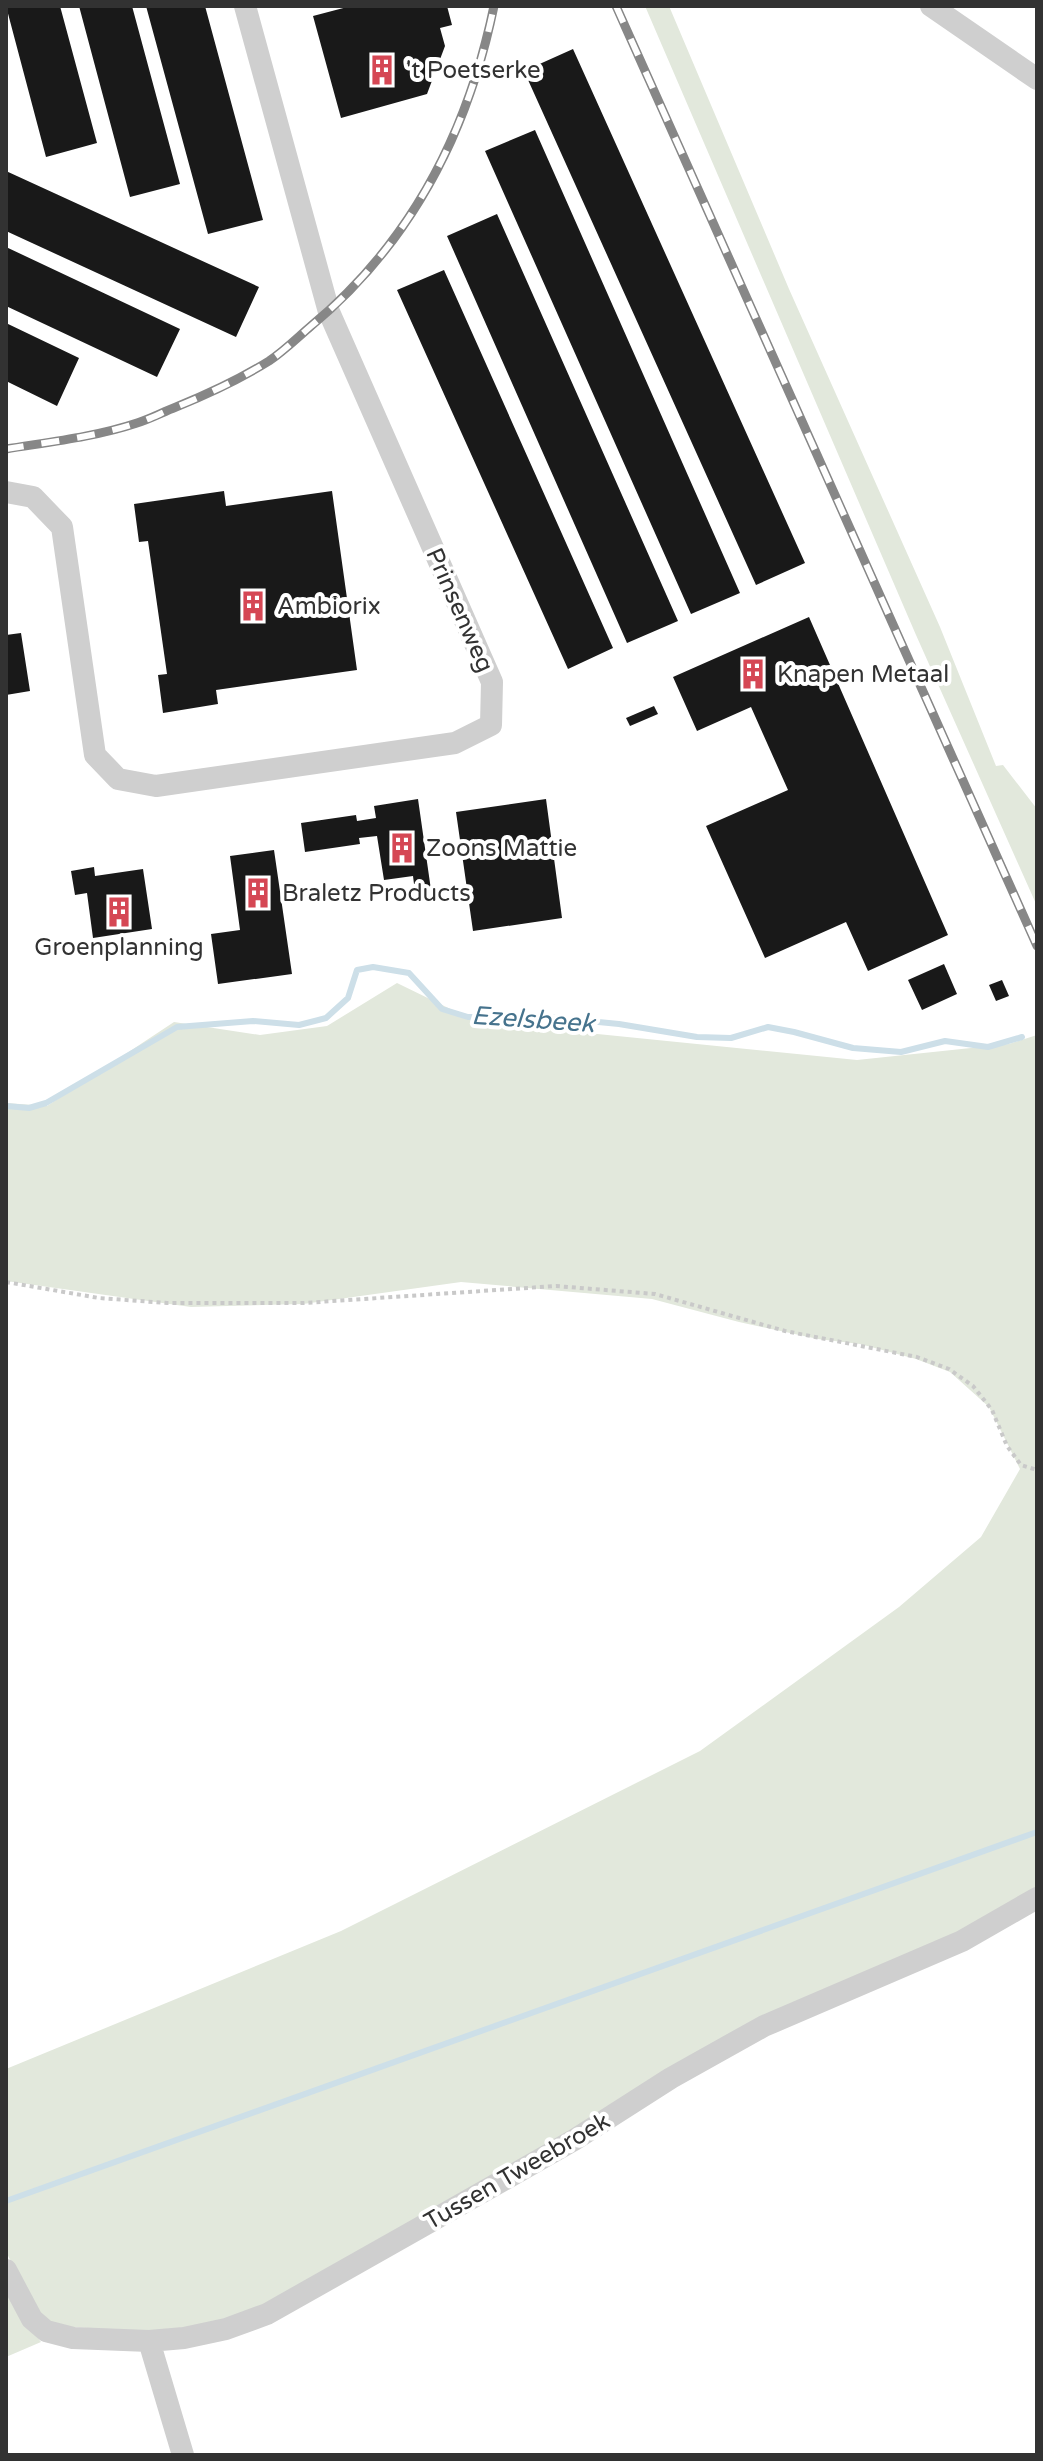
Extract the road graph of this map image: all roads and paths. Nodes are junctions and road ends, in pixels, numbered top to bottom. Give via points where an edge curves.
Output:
1 (245, 6) edge
2 (931, 6) edge
3 (1037, 79) edge
4 (6, 492) edge
5 (6, 1282) edge
6 (1037, 1470) edge
7 (1037, 1898) edge
8 (6, 2270) edge
9 (149, 2341) junction
10 (183, 2455) edge

1 - 4 street, Prinsenweg via 329,312 492,682 491,725 455,743 156,786 118,779 95,755 62,527 33,497
2 - 3 street
5 - 6 path via 167,1303 304,1303 556,1286 655,1294 949,1369 973,1386 992,1410 1021,1465
7 - 9 street, Tussen Tweebroek via 962,1941 764,2026 267,2314 226,2329
8 - 9 street, Tussen Tweebroek via 32,2319 46,2331 73,2338
9 - 10 street

